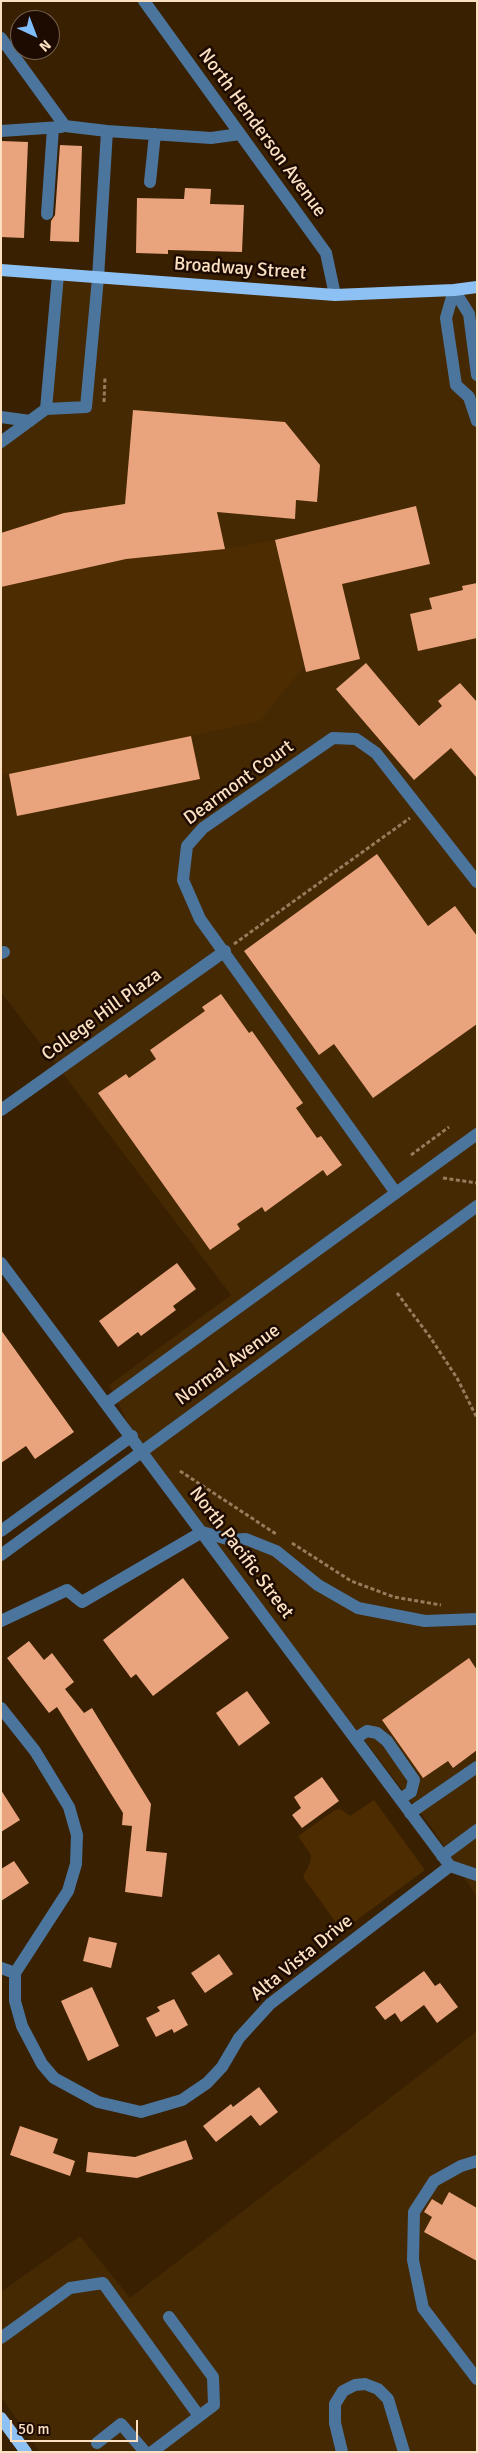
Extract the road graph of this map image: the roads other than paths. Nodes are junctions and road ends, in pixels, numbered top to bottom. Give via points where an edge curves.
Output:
1 (144, 1) edge
2 (1, 38) edge
3 (59, 127) junction
4 (1, 131) edge
5 (107, 131) junction
6 (154, 134) junction
7 (240, 134) junction
8 (150, 182) dead end
9 (47, 214) dead end
10 (1, 270) edge
11 (58, 275) junction
12 (98, 278) junction
13 (477, 287) edge
14 (454, 290) junction
15 (335, 295) junction
16 (477, 376) edge
17 (469, 397) junction
18 (46, 409) junction
19 (1, 417) edge
20 (30, 421) junction
21 (477, 421) edge
22 (1, 442) edge
23 (477, 882) edge
24 (225, 950) junction
25 (1, 1110) edge
26 (477, 1134) edge
27 (396, 1193) junction
28 (477, 1206) edge
29 (1, 1263) edge
30 (107, 1403) junction
31 (132, 1436) junction
32 (142, 1451) junction
33 (1, 1531) edge
34 (202, 1532) junction
35 (1, 1555) edge
36 (477, 1619) edge
37 (1, 1621) edge
38 (1, 1708) edge
39 (356, 1738) junction
40 (477, 1768) edge
41 (400, 1799) junction
42 (410, 1813) junction
43 (477, 1830) edge
44 (442, 1856) junction
45 (450, 1866) junction
46 (477, 1875) edge
47 (1, 1968) edge
48 (15, 1973) junction
49 (477, 2161) edge
50 (169, 2317) dead end
51 (1, 2338) edge
52 (477, 2379) edge
53 (199, 2416) junction
54 (1, 2418) edge
55 (97, 2443) dead end
56 (26, 2452) edge
57 (145, 2452) edge
58 (152, 2452) edge
59 (342, 2452) edge
60 (404, 2452) edge

1 - 7 street, North Henderson Avenue
2 - 3 street
3 - 4 street
3 - 5 street
3 - 9 street
5 - 6 street
5 - 12 street
6 - 7 street via 211,138
6 - 8 street
7 - 15 street, North Henderson Avenue via 326,253
10 - 11 main road, Broadway Street
11 - 12 main road, Broadway Street
11 - 18 street
12 - 15 main road, Broadway Street
12 - 18 street via 86,407
13 - 14 main road, Broadway Street
14 - 15 main road, Broadway Street
14 - 16 street via 469,314
14 - 17 street via 446,318 456,384
16 - 17 street
17 - 21 street
18 - 20 street
19 - 20 street
20 - 22 street
23 - 24 street, Dearmont Court via 376,753 356,739 333,738 203,828 187,846 183,880 200,918
24 - 25 street, College Hill Plaza
24 - 27 street, Dearmont Court
26 - 27 street
27 - 30 street
28 - 32 street, Normal Avenue
29 - 30 street, North Pacific Street
30 - 31 street, North Pacific Street
31 - 32 street, North Pacific Street
31 - 33 street
32 - 34 street, North Pacific Street
32 - 35 street, Normal Avenue
34 - 36 street via 232,1540 246,1540 276,1551 318,1585 358,1608 425,1622
34 - 37 street via 82,1602 67,1590
34 - 39 street, North Pacific Street
38 - 48 street via 34,1751 69,1807 77,1835 76,1864 68,1891
39 - 41 street, North Pacific Street
39 - 41 street via 367,1731 377,1733 387,1741 414,1780 411,1792
40 - 42 street
41 - 42 street, North Pacific Street
42 - 44 street, North Pacific Street
43 - 44 street
44 - 45 street, North Pacific Street
45 - 46 street
45 - 48 street, Alta Vista Drive via 270,2004 239,2038 222,2067 207,2084 182,2100 141,2112 98,2102 54,2078 38,2057 22,2026 16,2001
47 - 48 street
49 - 52 street via 434,2181 414,2212 413,2260 423,2308
50 - 53 street via 213,2377 214,2405
51 - 53 street via 70,2288 103,2283
53 - 58 street
54 - 56 main road
55 - 57 street via 121,2424
59 - 60 street via 335,2423 335,2404 344,2391 354,2385 365,2384 378,2389 388,2399

